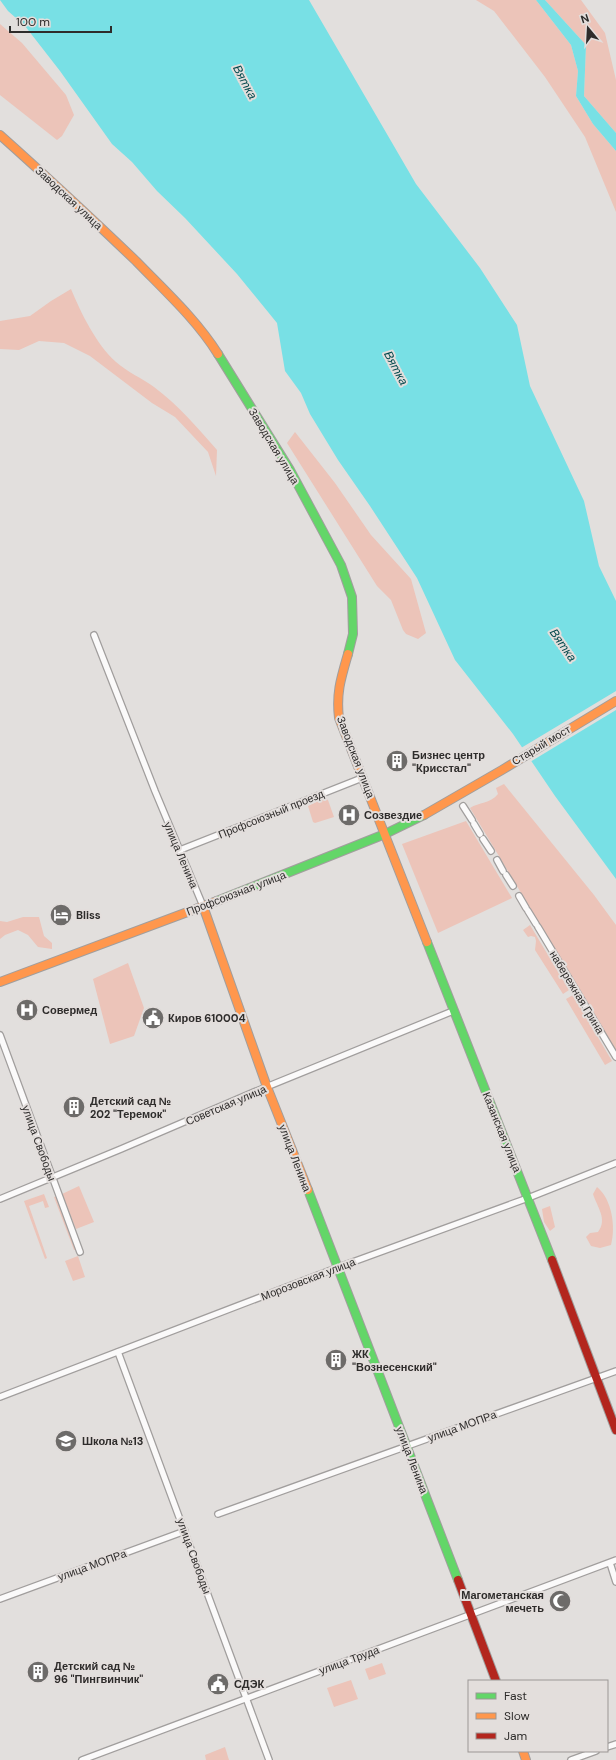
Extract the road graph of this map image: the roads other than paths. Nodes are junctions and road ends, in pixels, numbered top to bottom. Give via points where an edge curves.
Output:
1 (0, 135) edge
2 (94, 635) dead end
3 (616, 700) edge
4 (362, 778) junction
5 (467, 790) joint
6 (463, 806) dead end
7 (385, 834) junction
8 (180, 850) junction
9 (491, 851) dead end
10 (497, 860) dead end
11 (513, 886) dead end
12 (519, 896) dead end
13 (203, 906) junction
14 (0, 982) edge
15 (453, 1011) junction
16 (0, 1034) edge
17 (616, 1057) edge
18 (267, 1087) junction
19 (616, 1163) edge
20 (52, 1179) junction
21 (528, 1198) junction
22 (0, 1199) edge
23 (80, 1252) dead end
24 (339, 1267) junction
25 (118, 1352) junction
26 (616, 1371) edge
27 (596, 1379) junction
28 (0, 1397) edge
29 (616, 1430) edge
30 (406, 1446) junction
31 (218, 1514) dead end
32 (185, 1531) junction
33 (616, 1560) edge
34 (610, 1562) junction
35 (616, 1582) edge
36 (0, 1599) edge
37 (472, 1614) junction
38 (496, 1680) edge
39 (247, 1697) junction
40 (593, 1752) edge
41 (82, 1760) edge
42 (269, 1760) edge
43 (571, 1760) edge

1 - 4 main road, Заводская улица via 81,208 184,310 207,337 290,470 341,565 352,598 353,634 342,671 337,701 342,727
2 - 8 street, улица Ленина
3 - 5 main road, Старый мост
4 - 7 main road, Заводская улица
4 - 8 street, Профсоюзный проезд
5 - 7 main road, Профсоюзная улица
6 - 9 street
7 - 13 main road, Профсоюзная улица
7 - 15 main road, Казанская улица
8 - 13 street, улица Ленина
10 - 11 street
12 - 17 street, набережная Грина
13 - 14 main road, Профсоюзная улица
13 - 18 main road, улица Ленина
15 - 18 street, Советская улица
15 - 21 main road, Казанская улица
16 - 20 street, улица Свободы
18 - 20 street, Советская улица
18 - 24 main road, улица Ленина
19 - 21 street, Морозовская улица
20 - 22 street, Советская улица
20 - 23 street, улица Свободы
21 - 24 street, Морозовская улица
21 - 27 main road, Казанская улица
24 - 25 street, Морозовская улица
24 - 30 main road, улица Ленина
25 - 28 street, Морозовская улица
25 - 32 street, улица Свободы
26 - 27 street, улица МОПРа
27 - 29 main road, Казанская улица
27 - 30 street, улица МОПРа
30 - 31 street, улица МОПРа
30 - 37 main road, улица Ленина
32 - 36 street, улица МОПРа
32 - 39 street, улица Свободы
33 - 34 street, улица Труда
34 - 35 street
34 - 37 street, улица Труда
37 - 38 main road, улица Ленина
37 - 39 street, улица Труда
39 - 41 street, улица Труда
39 - 42 street, улица Свободы
40 - 43 street

